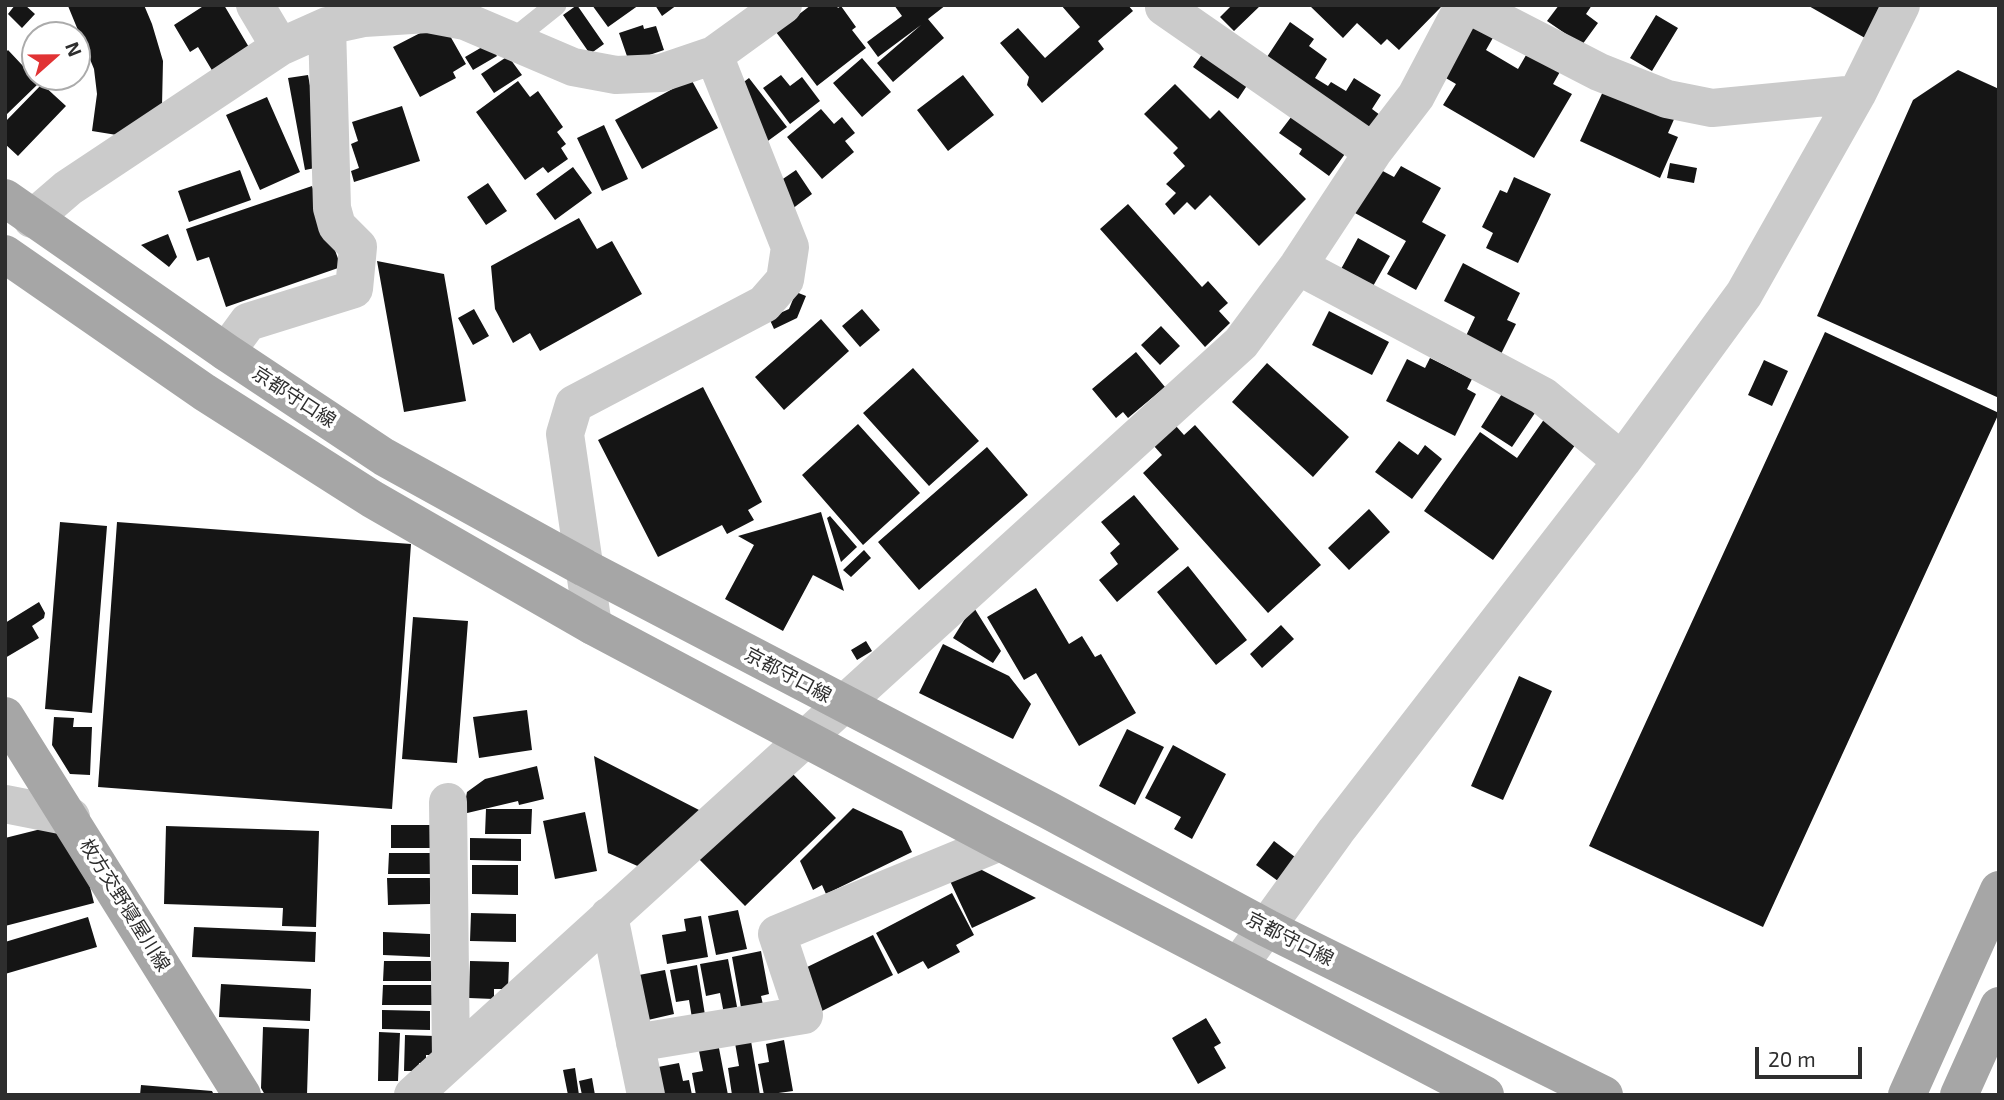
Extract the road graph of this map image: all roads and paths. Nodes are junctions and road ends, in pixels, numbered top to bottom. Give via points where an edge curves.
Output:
1 (256, 5) edge
2 (556, 5) edge
3 (783, 5) edge
4 (1466, 5) edge
5 (1901, 5) edge
6 (1164, 7) dead end
7 (327, 26) junction
8 (510, 41) junction
9 (280, 47) junction
10 (714, 55) junction
11 (1857, 94) junction
12 (1373, 152) junction
13 (19, 209) edge
14 (5, 254) edge
15 (1297, 266) junction
16 (226, 352) junction
17 (1622, 461) junction
18 (585, 568) junction
19 (593, 626) junction
20 (842, 704) junction
21 (5, 716) edge
22 (804, 739) junction
23 (448, 802) dead end
24 (5, 804) edge
25 (71, 817) junction
26 (1000, 842) junction
27 (1999, 890) edge
28 (609, 916) junction
29 (1267, 928) junction
30 (1239, 965) junction
31 (1999, 1006) edge
32 (635, 1044) junction
33 (451, 1060) junction
34 (242, 1095) edge
35 (413, 1095) edge
36 (646, 1095) edge
37 (1485, 1095) edge
38 (1604, 1095) edge
39 (1907, 1095) edge
40 (1959, 1095) edge

1 - 9 street
2 - 8 lane
3 - 10 street
4 - 11 street via 1599,72 1667,99 1713,108
4 - 12 street via 1416,96
5 - 11 street
6 - 12 street
7 - 8 street via 428,13 466,21
7 - 9 street
7 - 16 street via 332,208 337,226 358,247 354,289 248,322
8 - 10 street via 573,67 616,75 661,73
9 - 13 street via 68,188
10 - 18 street via 790,247 785,280 764,304 574,404 565,434
11 - 17 street via 1744,294
12 - 15 street
13 - 16 main road, 京都守口線
14 - 19 main road via 204,392 372,499
15 - 17 street via 1543,396
15 - 20 street via 1241,342
16 - 18 main road, 京都守口線 via 384,457
17 - 29 street via 1336,831
18 - 19 street
18 - 20 main road, 京都守口線
19 - 22 main road
20 - 22 street
20 - 29 main road, 京都守口線
21 - 25 main road, 枚方交野寝屋川線
22 - 26 main road
22 - 28 street
23 - 33 street
24 - 25 street
25 - 34 main road, 枚方交野寝屋川線
26 - 30 main road
26 - 32 street via 777,934 804,1015
27 - 39 main road
28 - 32 street
28 - 33 street
29 - 30 street
29 - 38 main road, 京都守口線
30 - 37 main road
31 - 40 main road
32 - 36 street
33 - 35 street

